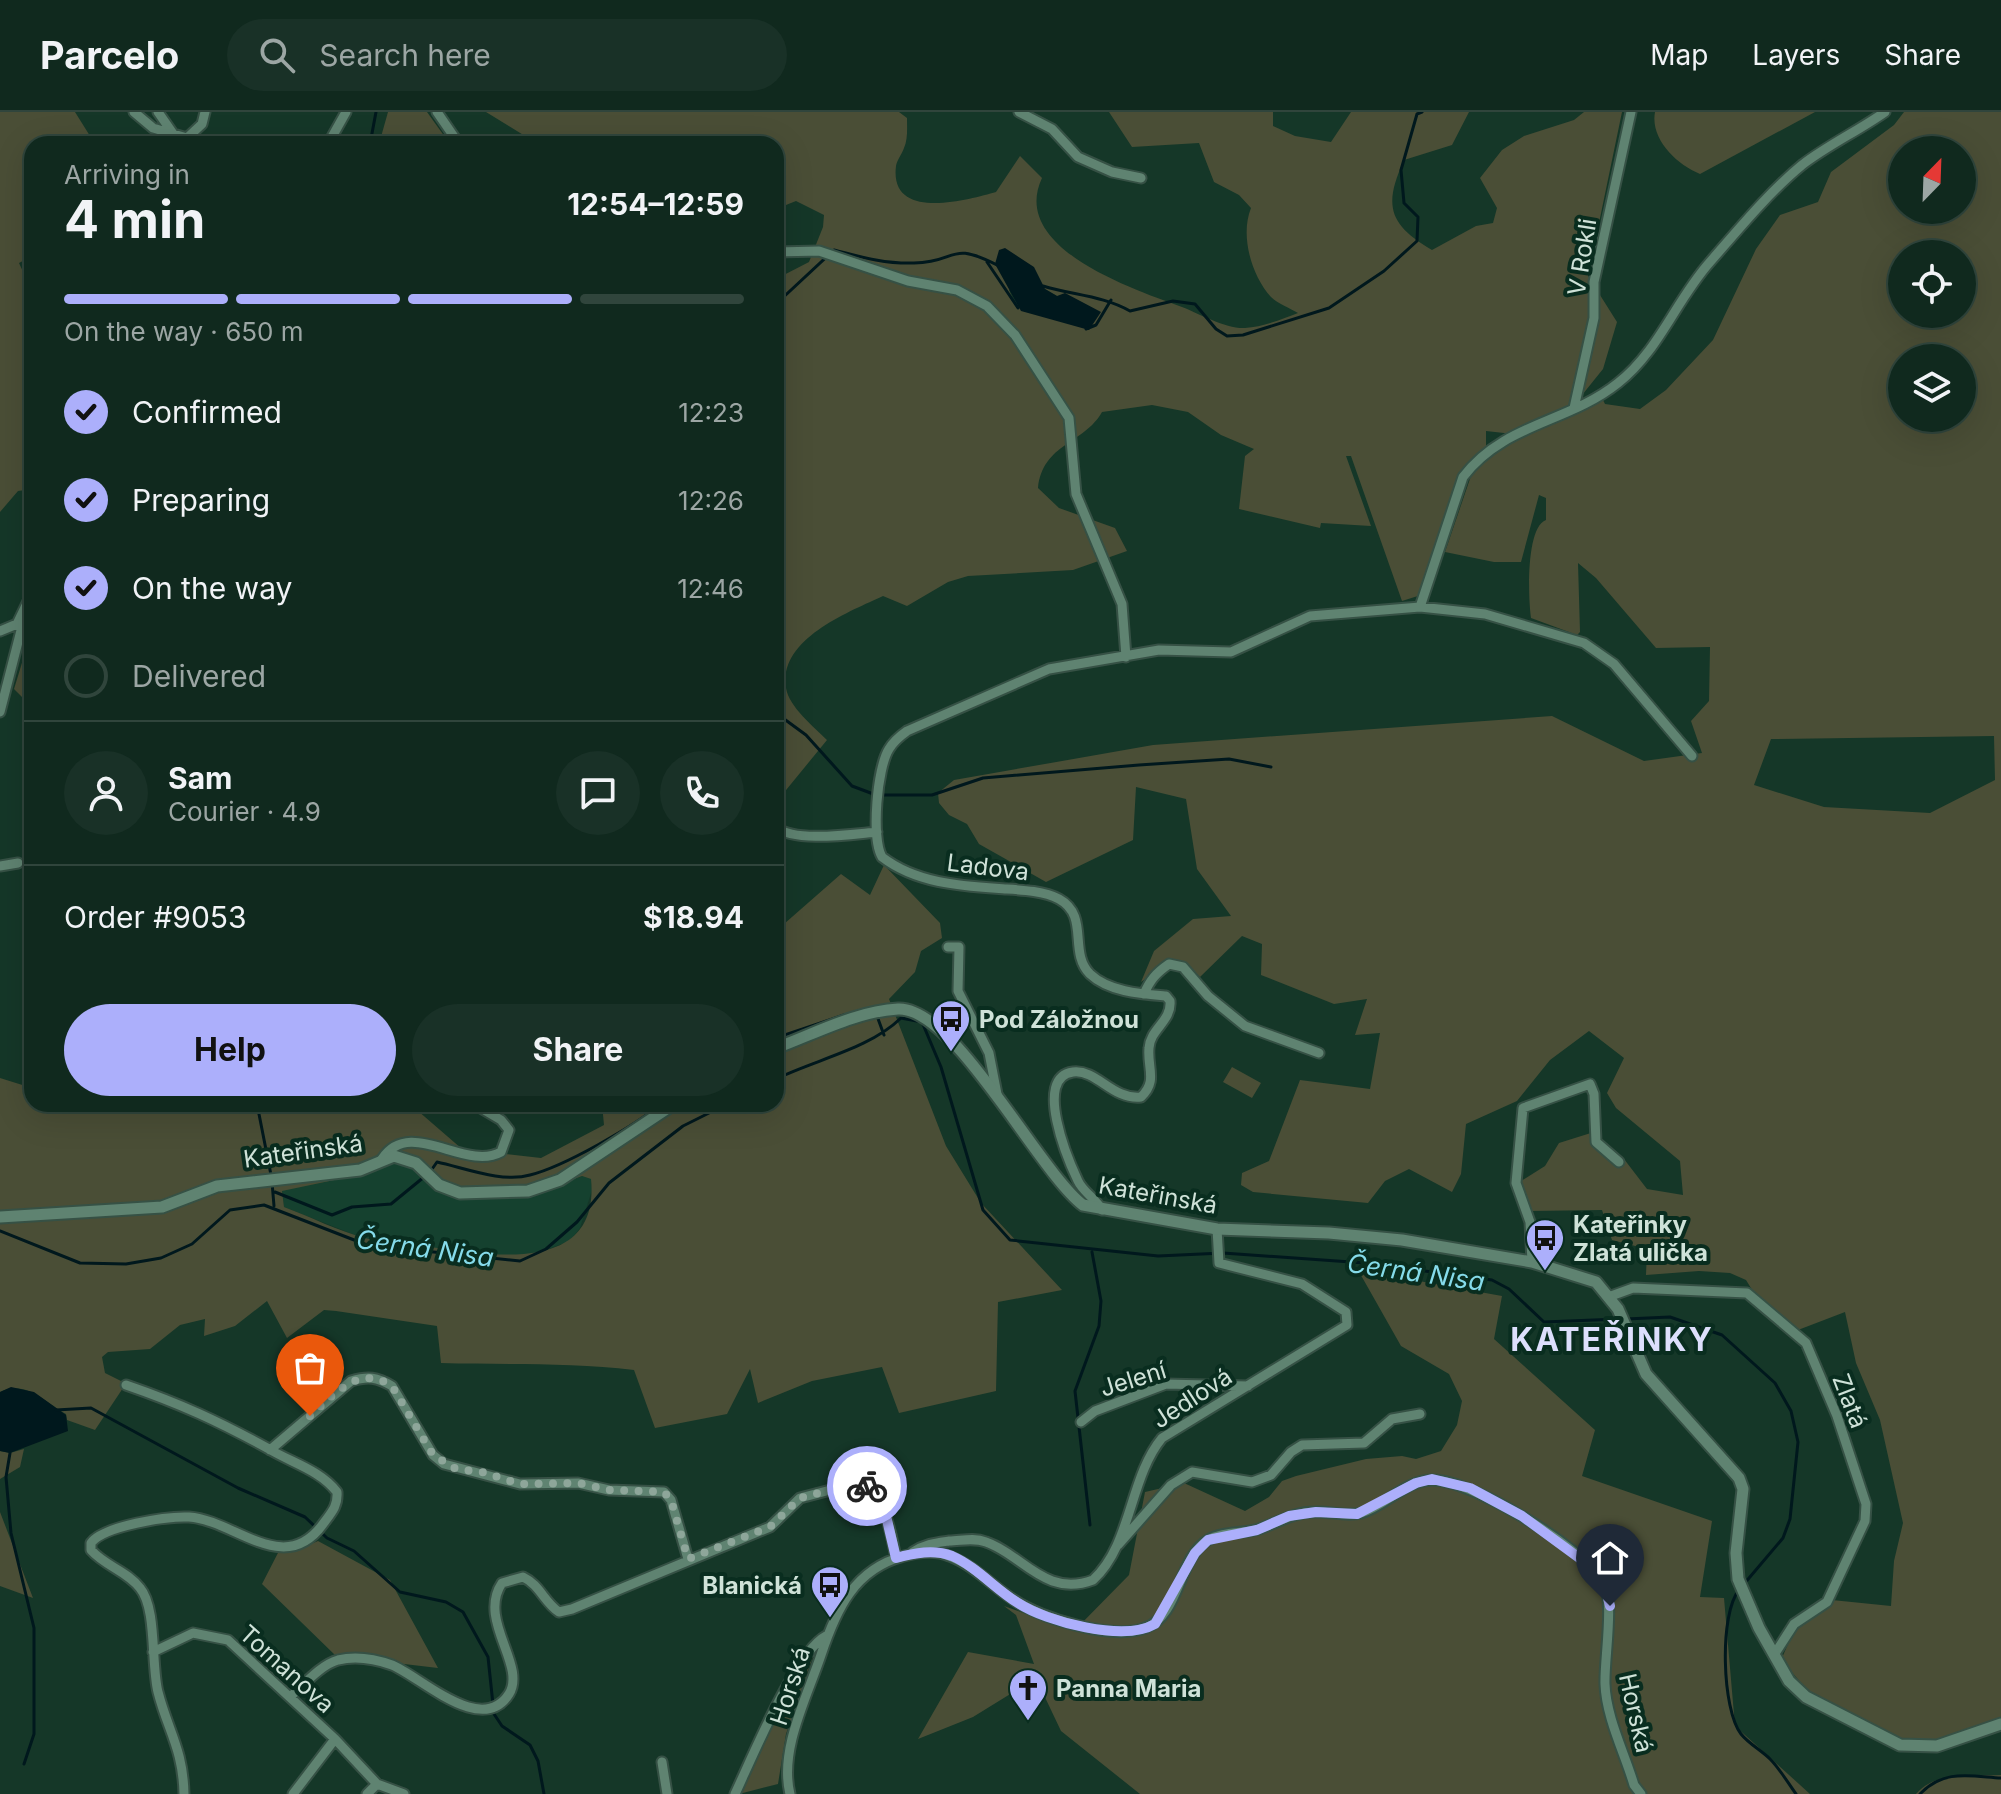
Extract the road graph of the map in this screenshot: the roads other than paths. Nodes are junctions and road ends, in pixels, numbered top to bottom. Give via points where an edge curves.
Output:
1 (134, 112) edge
2 (158, 112) edge
3 (205, 112) edge
4 (346, 112) edge
5 (437, 112) edge
6 (1019, 112) edge
7 (1631, 112) edge
8 (1885, 112) edge
9 (167, 136) edge
10 (172, 136) edge
11 (193, 136) edge
12 (332, 136) edge
13 (454, 136) edge
14 (1141, 178) dead end
15 (784, 252) edge
16 (1574, 408) junction
17 (1420, 607) junction
18 (24, 612) edge
19 (24, 619) edge
20 (0, 631) edge
21 (1126, 657) junction
22 (0, 712) edge
23 (1692, 756) dead end
24 (877, 832) junction
25 (784, 833) edge
26 (18, 863) dead end
27 (0, 866) edge
28 (948, 947) dead end
29 (1144, 994) junction
30 (784, 1045) edge
31 (1319, 1053) dead end
32 (997, 1094) junction
33 (488, 1112) edge
34 (662, 1112) edge
35 (382, 1159) junction
36 (1619, 1162) dead end
37 (1102, 1210) junction
38 (0, 1217) edge
39 (1217, 1229) junction
40 (1532, 1262) junction
41 (1611, 1296) junction
42 (126, 1385) dead end
43 (1248, 1386) junction
44 (1420, 1414) dead end
45 (1081, 1422) dead end
46 (270, 1450) junction
47 (1113, 1551) junction
48 (910, 1554) junction
49 (896, 1558) junction
50 (688, 1559) junction
51 (827, 1635) junction
52 (153, 1652) junction
53 (1774, 1655) junction
54 (290, 1697) junction
55 (2001, 1724) edge
56 (335, 1739) junction
57 (662, 1762) dead end
58 (377, 1784) junction
59 (184, 1794) edge
60 (293, 1794) edge
61 (367, 1794) edge
62 (404, 1794) edge
63 (667, 1794) edge
64 (735, 1794) edge
65 (790, 1794) edge
66 (1641, 1794) edge

1 - 9 street
2 - 10 street
3 - 11 street
4 - 12 street
5 - 13 street
6 - 14 street via 1052,129 1078,157
7 - 16 street, V Rokli via 1594,282 1594,318
8 - 16 street via 1799,167 1691,285 1664,334 1620,382
15 - 21 street via 823,252 908,281 938,284 987,306 1015,335 1069,418 1076,494 1122,604
16 - 17 street via 1495,443 1463,477
17 - 21 street via 1310,616 1231,652 1159,650
17 - 23 street via 1485,614 1584,643 1614,664
18 - 20 street via 17,624
19 - 22 street
21 - 24 street via 1031,675 926,720 891,746 880,770
24 - 25 street
24 - 29 street, Ladova via 882,857 913,873 942,883 1062,900 1075,915 1079,952 1091,975 1112,987
26 - 27 street
28 - 32 street via 959,947 958,991 989,1053
29 - 31 street via 1160,970 1169,964 1183,967 1245,1026
29 - 37 street, Ladova via 1166,996 1171,1005 1151,1039 1148,1090 1127,1099 1074,1072 1053,1087 1052,1103 1079,1184
30 - 32 street, Kateřinská via 884,1011 913,1010 936,1026
32 - 37 street, Kateřinská via 1067,1193
33 - 35 street via 509,1130 501,1152 482,1160 443,1147 404,1144 389,1149
34 - 35 street, Kateřinská via 560,1180 528,1191 460,1193 439,1185 405,1158
35 - 38 street, Kateřinská via 360,1170 217,1186 162,1207
36 - 40 street via 1596,1142 1590,1084 1523,1108 1516,1183 1530,1222
37 - 39 street, Kateřinská
39 - 40 street, Kateřinská via 1402,1240
39 - 43 street, Jedlová via 1219,1263 1302,1284 1346,1312 1347,1325
40 - 41 street, Kateřinská via 1596,1282
41 - 53 street via 1646,1374 1739,1478 1743,1489 1738,1579
41 - 53 street, Zlatá via 1633,1288 1747,1293 1806,1343 1837,1416 1866,1504 1865,1521 1827,1602 1794,1624
42 - 46 street via 196,1409
43 - 45 street, Jelení via 1166,1384 1095,1411
43 - 47 street, Jedlová via 1162,1438
44 - 47 street via 1392,1419 1364,1443 1302,1445 1271,1475 1252,1482 1192,1472 1171,1485
46 - 50 street via 351,1381 381,1379 392,1386 433,1455 456,1469 520,1484 578,1483 664,1492
46 - 52 street via 316,1473 337,1492 338,1504 308,1540 290,1546 261,1545 188,1517 107,1530 91,1543 99,1559 128,1576 146,1598
47 - 48 street, Jedlová via 1099,1574 1080,1584 1027,1570 980,1540 923,1545
48 - 49 street, Horská
48 - 66 street, Horská via 952,1556 1032,1610 1080,1625 1133,1631 1155,1624 1195,1553 1214,1537 1257,1530 1289,1516 1357,1514 1432,1479 1470,1488 1522,1516 1604,1582 1610,1606 1605,1690
49 - 50 street via 874,1493 857,1483 800,1498 770,1527
49 - 51 street, Horská via 854,1585
50 - 54 street via 559,1612 534,1582 523,1577 502,1583 495,1603 498,1633 513,1677 503,1702 486,1710 468,1709 392,1665 364,1658 335,1661
51 - 64 street via 800,1666
51 - 65 street, Horská via 788,1759
52 - 54 street, Tomanova via 193,1633 211,1634 228,1640
52 - 59 street via 158,1692 178,1743
53 - 55 street via 1806,1697 1900,1745 1937,1746
54 - 56 street, Tomanova
56 - 58 street, Tomanova
56 - 60 street
57 - 63 street
58 - 61 street
58 - 62 street

